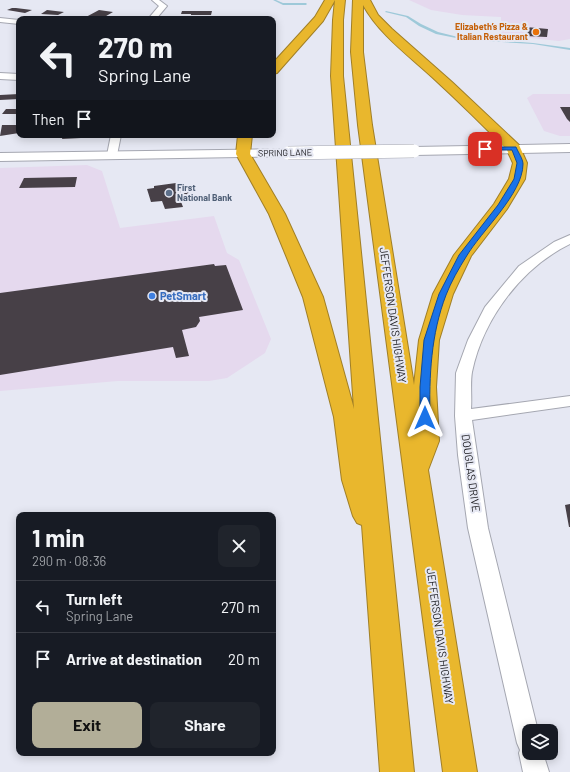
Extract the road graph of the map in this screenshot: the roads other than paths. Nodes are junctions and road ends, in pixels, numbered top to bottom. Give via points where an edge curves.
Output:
1 (155, 0) edge
2 (330, 0) edge
3 (340, 0) edge
4 (358, 0) edge
5 (365, 0) edge
6 (155, 16) edge
7 (0, 20) edge
8 (16, 22) edge
9 (276, 67) edge
10 (0, 76) edge
11 (16, 77) edge
12 (115, 138) edge
13 (244, 144) edge
14 (514, 148) junction
15 (570, 148) edge
16 (112, 155) junction
17 (0, 157) edge
18 (570, 239) edge
19 (570, 401) edge
20 (463, 416) junction
21 (416, 471) junction
22 (379, 562) junction
23 (524, 724) edge
24 (533, 760) edge
25 (397, 772) edge
26 (460, 772) edge
27 (536, 772) edge

1 - 6 street via 163,6
2 - 9 highway via 319,19
3 - 22 highway via 337,76
4 - 21 highway, JEFFERSON DAVIS HIGHWAY via 359,75
5 - 14 highway via 374,16 388,31
7 - 8 street
10 - 11 street
12 - 16 street
13 - 14 street, SPRING LANE, bridge via 288,153
13 - 16 street, SPRING LANE
13 - 22 highway via 313,297 345,417 355,480
14 - 15 street, SPRING LANE
14 - 21 highway via 520,163 517,179 501,206 463,255 443,294 431,332 425,387 427,441
16 - 17 street, SPRING LANE
18 - 20 street, DOUGLAS DRIVE via 524,269 490,310 475,340 464,373
19 - 20 street
20 - 23 street, DOUGLAS DRIVE via 478,528
21 - 26 highway, JEFFERSON DAVIS HIGHWAY
22 - 25 highway
24 - 27 street

